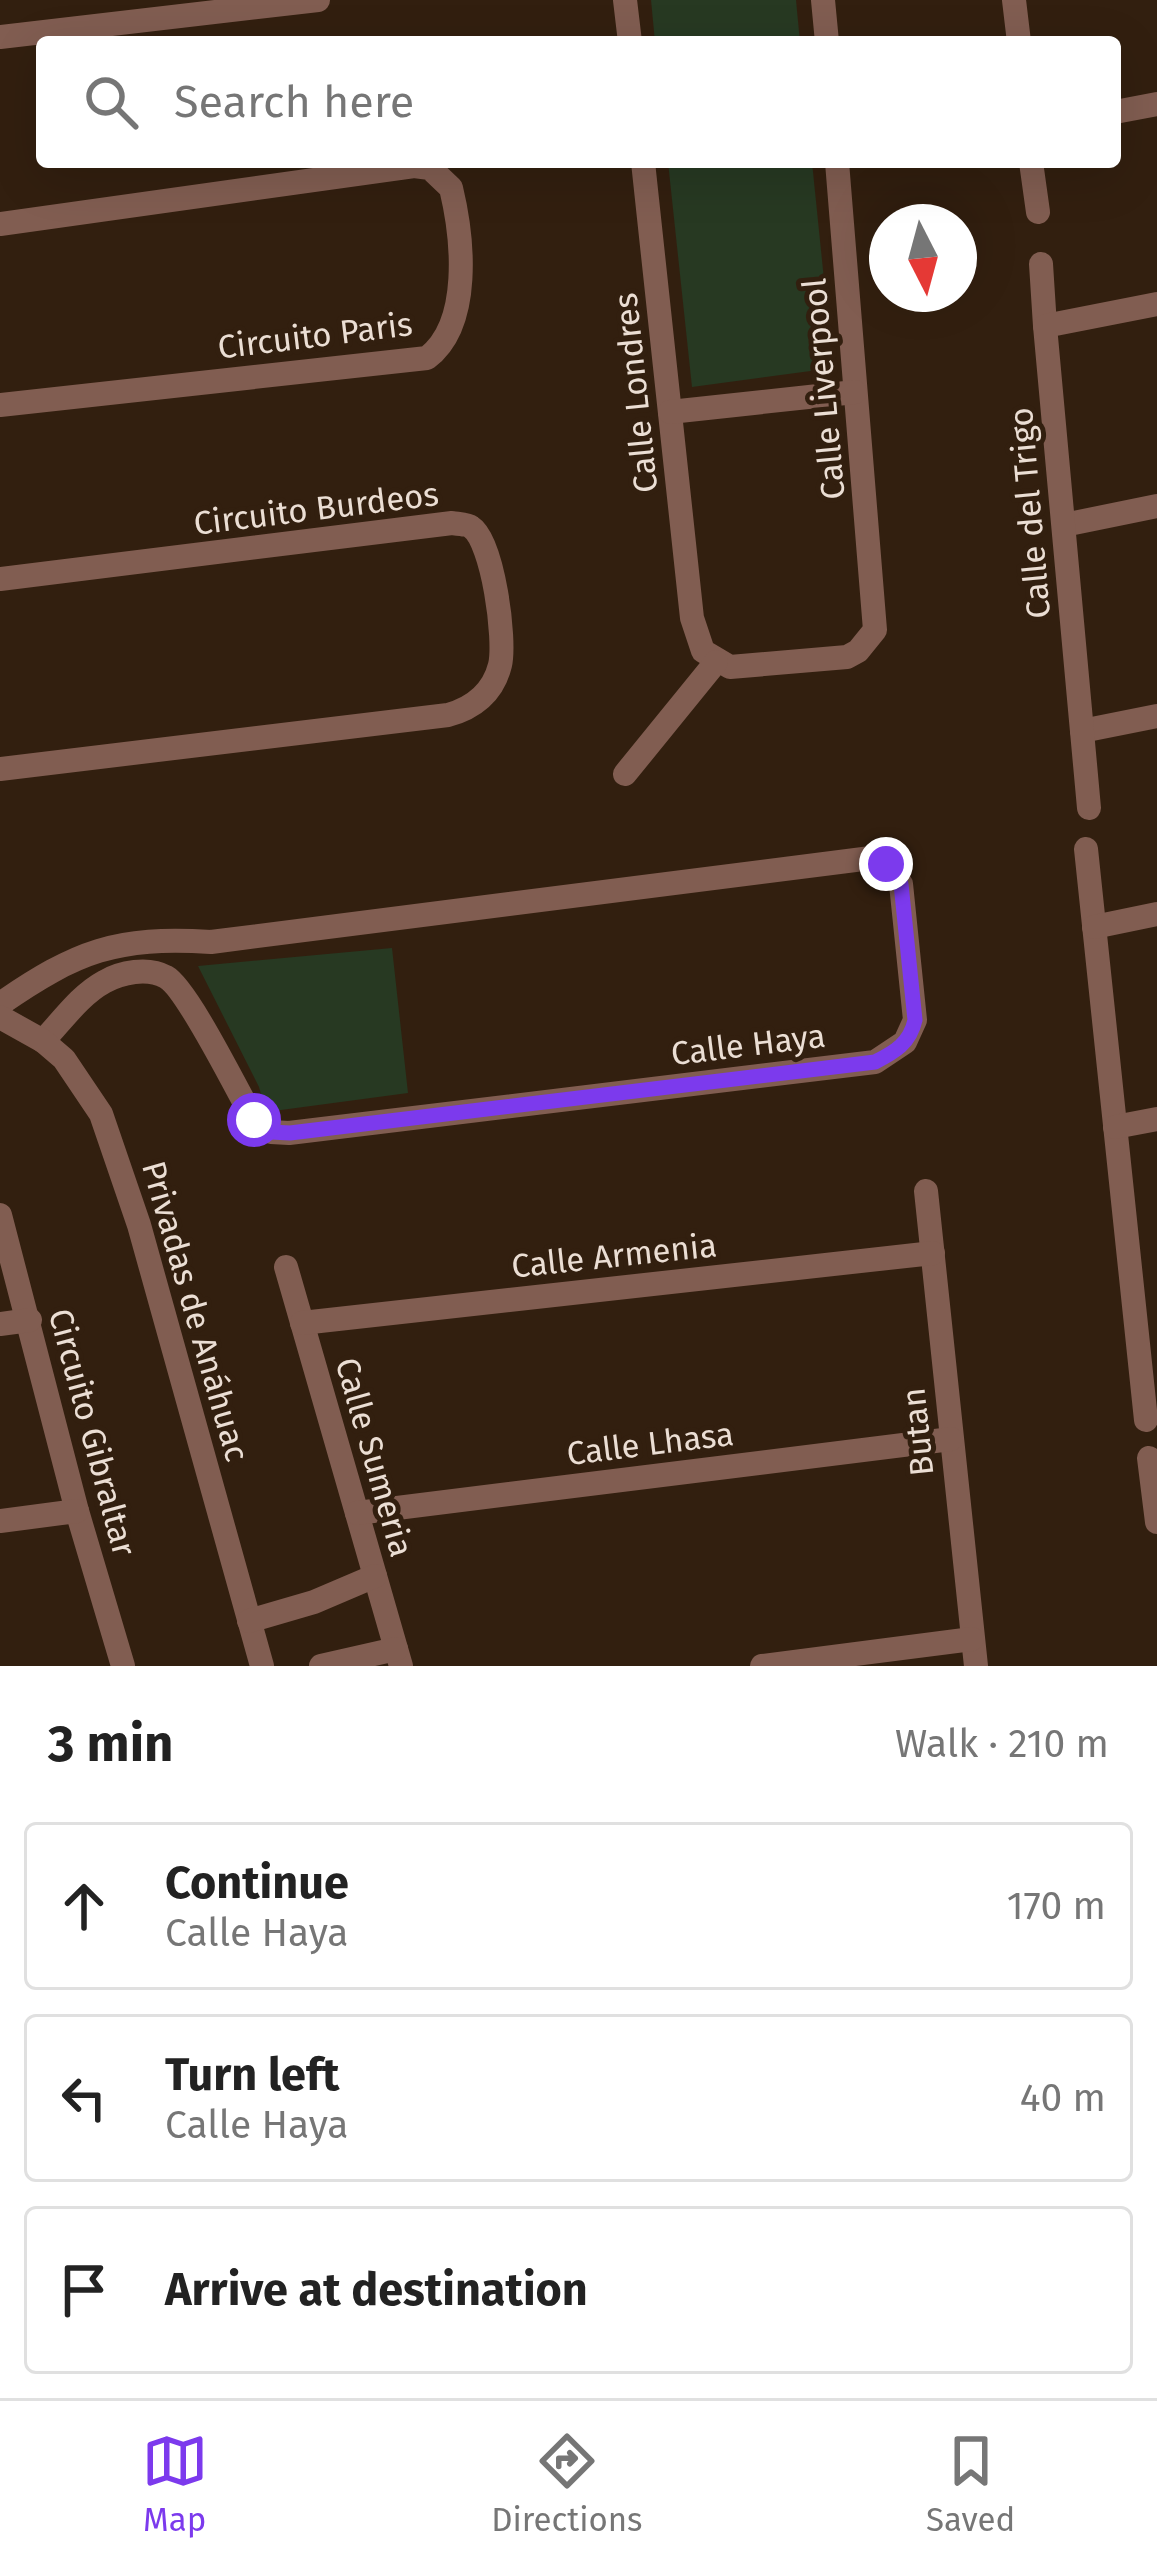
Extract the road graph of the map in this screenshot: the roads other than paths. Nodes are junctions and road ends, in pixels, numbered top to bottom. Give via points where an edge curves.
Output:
1 (318, 0) edge
2 (626, 0) edge
3 (824, 0) edge
4 (1015, 0) edge
5 (629, 36) edge
6 (827, 36) edge
7 (1018, 36) edge
8 (0, 37) edge
9 (1157, 104) edge
10 (1121, 111) edge
11 (389, 168) edge
12 (430, 168) edge
13 (644, 168) edge
14 (836, 168) edge
15 (1032, 168) edge
16 (1038, 212) dead end
17 (0, 224) edge
18 (1042, 264) dead end
19 (1157, 304) edge
20 (1045, 326) junction
21 (855, 392) junction
22 (0, 405) edge
23 (670, 412) junction
24 (1157, 506) edge
25 (1064, 525) junction
26 (0, 579) edge
27 (716, 662) junction
28 (1157, 716) edge
29 (1082, 731) junction
30 (0, 769) edge
31 (625, 774) dead end
32 (1089, 808) dead end
33 (1086, 849) dead end
34 (1157, 914) edge
35 (1094, 927) junction
36 (0, 1004) edge
37 (0, 1017) edge
38 (44, 1041) junction
39 (1157, 1119) edge
40 (1115, 1127) junction
41 (926, 1190) dead end
42 (0, 1215) edge
43 (933, 1252) junction
44 (286, 1267) dead end
45 (30, 1320) junction
46 (302, 1323) junction
47 (0, 1324) edge
48 (1148, 1329) edge
49 (1146, 1420) dead end
50 (951, 1439) junction
51 (1149, 1458) dead end
52 (77, 1511) junction
53 (357, 1513) junction
54 (0, 1521) edge
55 (1157, 1522) edge
56 (375, 1576) junction
57 (249, 1621) junction
58 (972, 1640) junction
59 (398, 1657) edge
60 (123, 1666) edge
61 (262, 1666) edge
62 (321, 1666) edge
63 (762, 1666) edge
64 (976, 1666) edge

1 - 8 street
2 - 5 street
3 - 6 street
4 - 7 street
9 - 10 street
11 - 17 street, Circuito Paris
12 - 22 street, Circuito Paris via 451,188 460,292 444,345 427,358
13 - 23 street, Calle Londres
14 - 21 street, Calle Liverpool
15 - 16 street
18 - 20 street, Calle del Trigo
19 - 20 street
20 - 25 street, Calle del Trigo
21 - 23 street
21 - 27 street, Calle Liverpool via 874,630 847,657
23 - 27 street, Calle Londres via 692,618 703,651
24 - 25 street
25 - 29 street, Calle del Trigo
26 - 30 street, Circuito Burdeos via 469,525 487,554 501,661 471,709 448,715
27 - 31 street
28 - 29 street
29 - 32 street, Calle del Trigo
33 - 35 street
34 - 35 street
35 - 40 street
36 - 38 street, Calle Haya via 55,967 130,943 211,943 872,858 901,884 915,1020 896,1052 875,1062 290,1133 254,1120 164,975 120,974 100,984
37 - 38 street, Privadas de Anáhuac
38 - 57 street, Privadas de Anáhuac via 80,1078 118,1159
39 - 40 street
40 - 48 street
41 - 43 street, Butan
42 - 45 street, Circuito Gibraltar
43 - 46 street, Calle Armenia
43 - 50 street, Butan
44 - 46 street, Calle Sumeria
45 - 47 street
45 - 52 street, Circuito Gibraltar
46 - 53 street, Calle Sumeria
48 - 49 street
50 - 53 street, Calle Lhasa
50 - 58 street, Butan
51 - 55 street
52 - 54 street
52 - 60 street, Circuito Gibraltar
53 - 56 street, Calle Sumeria
56 - 57 street
56 - 59 street, Calle Sumeria
57 - 61 street, Privadas de Anáhuac
58 - 63 street
58 - 64 street, Butan
59 - 62 street

